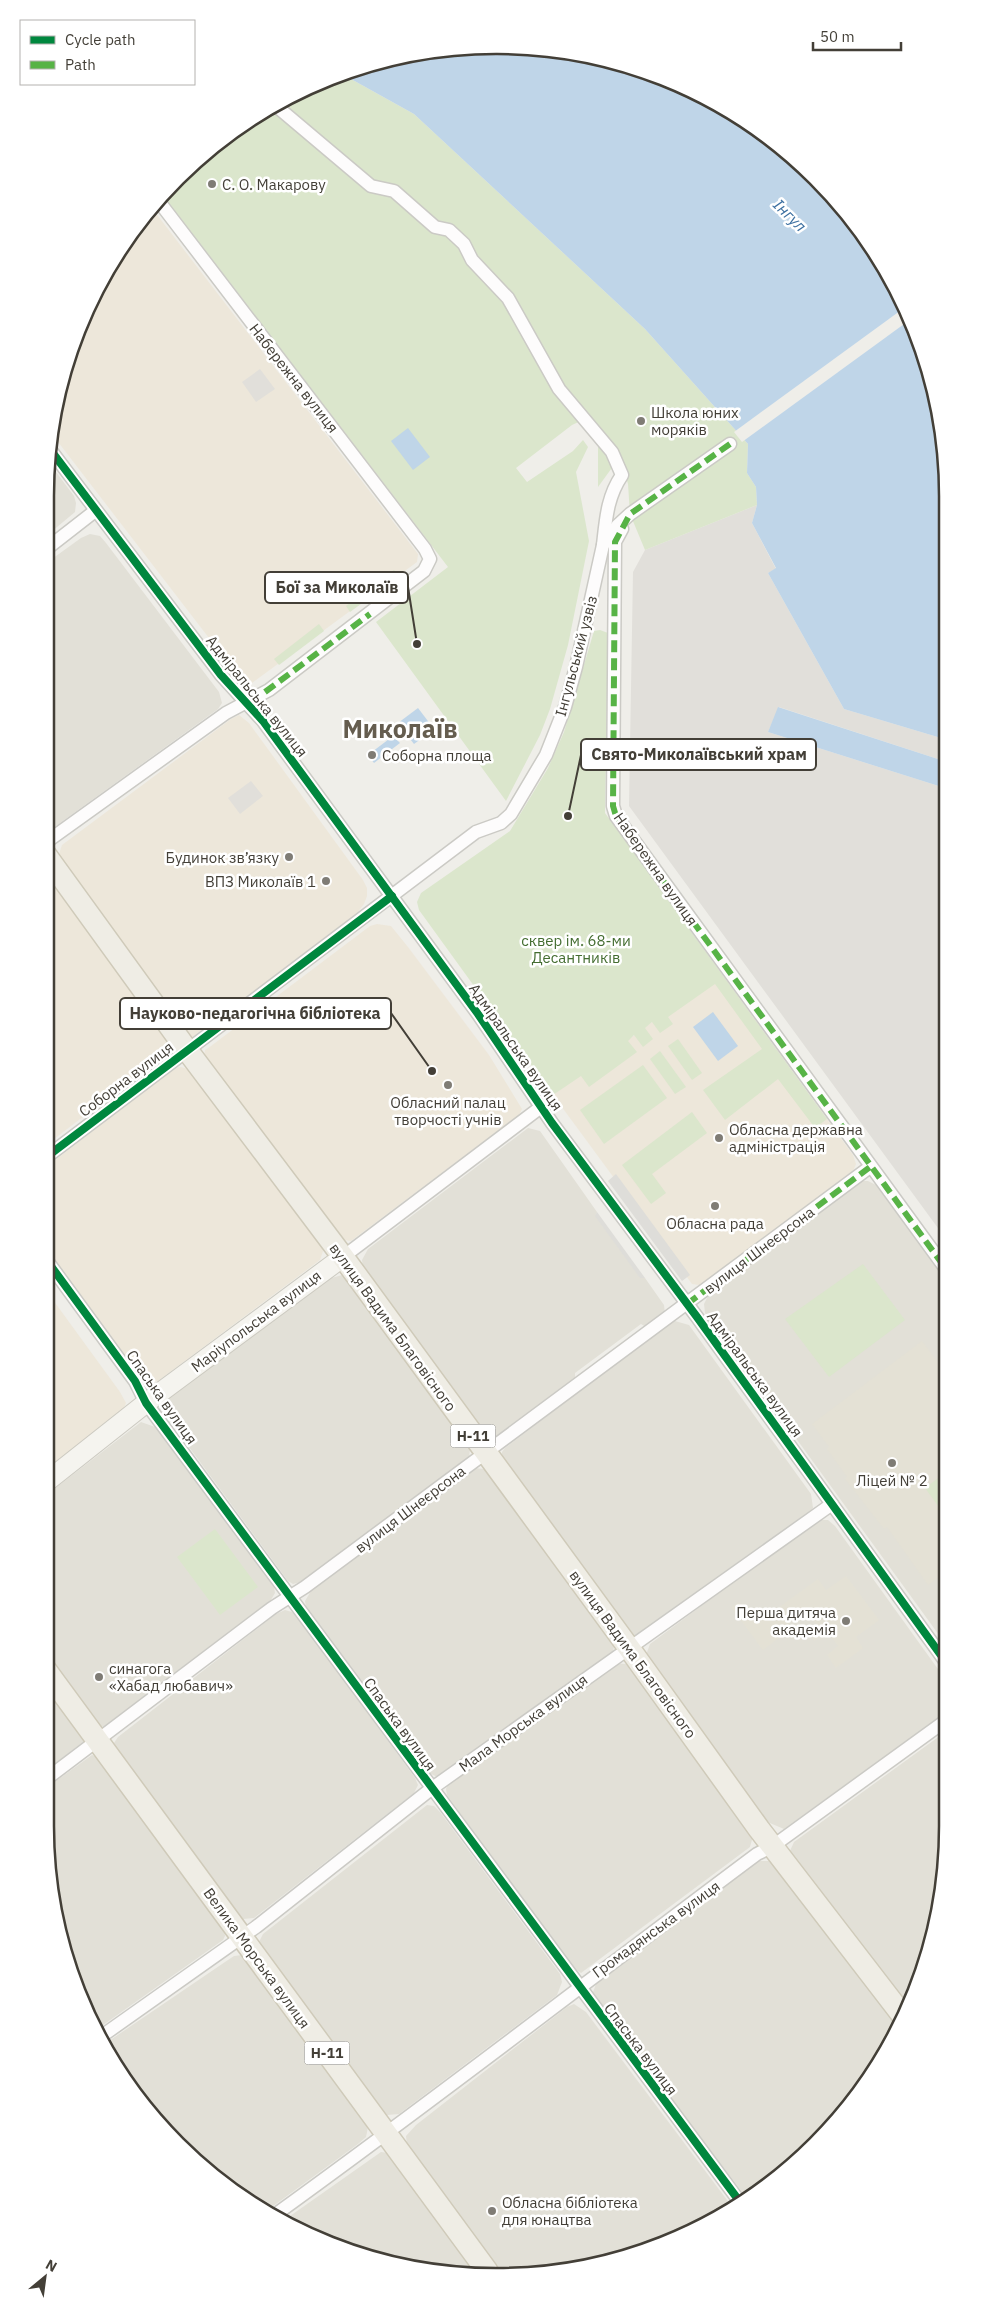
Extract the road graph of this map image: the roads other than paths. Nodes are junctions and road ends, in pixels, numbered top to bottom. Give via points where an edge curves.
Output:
1 (281, 110) edge
2 (163, 206) edge
3 (730, 444) dead end
4 (56, 458) edge
5 (95, 511) junction
6 (630, 514) junction
7 (54, 543) edge
8 (603, 545) junction
9 (246, 702) junction
10 (54, 837) edge
11 (54, 866) edge
12 (392, 896) junction
13 (187, 1050) junction
14 (541, 1107) junction
15 (54, 1151) edge
16 (870, 1167) junction
17 (343, 1258) junction
18 (939, 1260) edge
19 (54, 1270) edge
20 (687, 1304) junction
21 (146, 1403) junction
22 (484, 1453) junction
23 (54, 1476) edge
24 (832, 1504) junction
25 (290, 1596) junction
26 (629, 1648) junction
27 (939, 1653) edge
28 (54, 1681) edge
29 (939, 1725) edge
30 (98, 1741) junction
31 (54, 1773) edge
32 (431, 1789) junction
33 (772, 1846) junction
34 (242, 1937) junction
35 (578, 1987) junction
36 (899, 2011) edge
37 (106, 2033) edge
38 (387, 2134) junction
39 (737, 2197) edge
40 (280, 2211) edge
41 (485, 2268) edge

1 - 8 street via 371,186 394,191 435,227 449,230 508,298 559,389 618,462 622,475 607,508
2 - 9 street, Набережна вулиця via 430,559 424,571 370,614 265,692
3 - 6 street, Набережна вулиця
4 - 5 street, Адміральська вулиця
5 - 7 street
5 - 9 street, Адміральська вулиця via 221,675
6 - 8 street, Інгульський узвіз
6 - 16 street, Набережна вулиця via 616,542 613,806 616,816
8 - 12 street, Інгульський узвіз via 576,667 557,729 528,789 512,814 501,823 476,832
9 - 10 street
9 - 12 street, Адміральська вулиця
11 - 13 main road, вулиця Вадима Благовісного / Н-11
12 - 13 street, Соборна вулиця
12 - 14 street, Адміральська вулиця
13 - 15 street, Соборна вулиця
13 - 17 main road, вулиця Вадима Благовісного / Н-11
14 - 17 street, Маріупольська вулиця
14 - 20 street, Адміральська вулиця
16 - 18 street, Набережна вулиця
16 - 20 street, вулиця Шнеєрсона
17 - 21 street, Маріупольська вулиця
17 - 22 main road, вулиця Вадима Благовісного / Н-11
19 - 21 street, Спаська вулиця via 135,1381
20 - 22 street, вулиця Шнеєрсона
20 - 24 street, Адміральська вулиця
21 - 23 street, Маріупольська вулиця
21 - 25 street, Спаська вулиця
22 - 25 street, вулиця Шнеєрсона
22 - 26 main road, вулиця Вадима Благовісного / Н-11
24 - 26 street, Мала Морська вулиця
24 - 27 street, Адміральська вулиця
25 - 30 street, вулиця Шнеєрсона
25 - 32 street, Спаська вулиця
26 - 32 street, Мала Морська вулиця
26 - 33 main road, вулиця Вадима Благовісного / Н-11
28 - 30 main road, Велика Морська вулиця / Н-11
29 - 33 street, Громадянська вулиця
30 - 31 street, вулиця Шнеєрсона
30 - 34 main road, Велика Морська вулиця / Н-11
32 - 34 street, Мала Морська вулиця
32 - 35 street, Спаська вулиця
33 - 35 street, Громадянська вулиця
33 - 36 main road, вулиця Вадима Благовісного / Н-11
34 - 37 street, Мала Морська вулиця
34 - 38 main road, Велика Морська вулиця / Н-11
35 - 38 street, Громадянська вулиця
35 - 39 street, Спаська вулиця
38 - 40 street, Громадянська вулиця
38 - 41 main road, Велика Морська вулиця / Н-11

